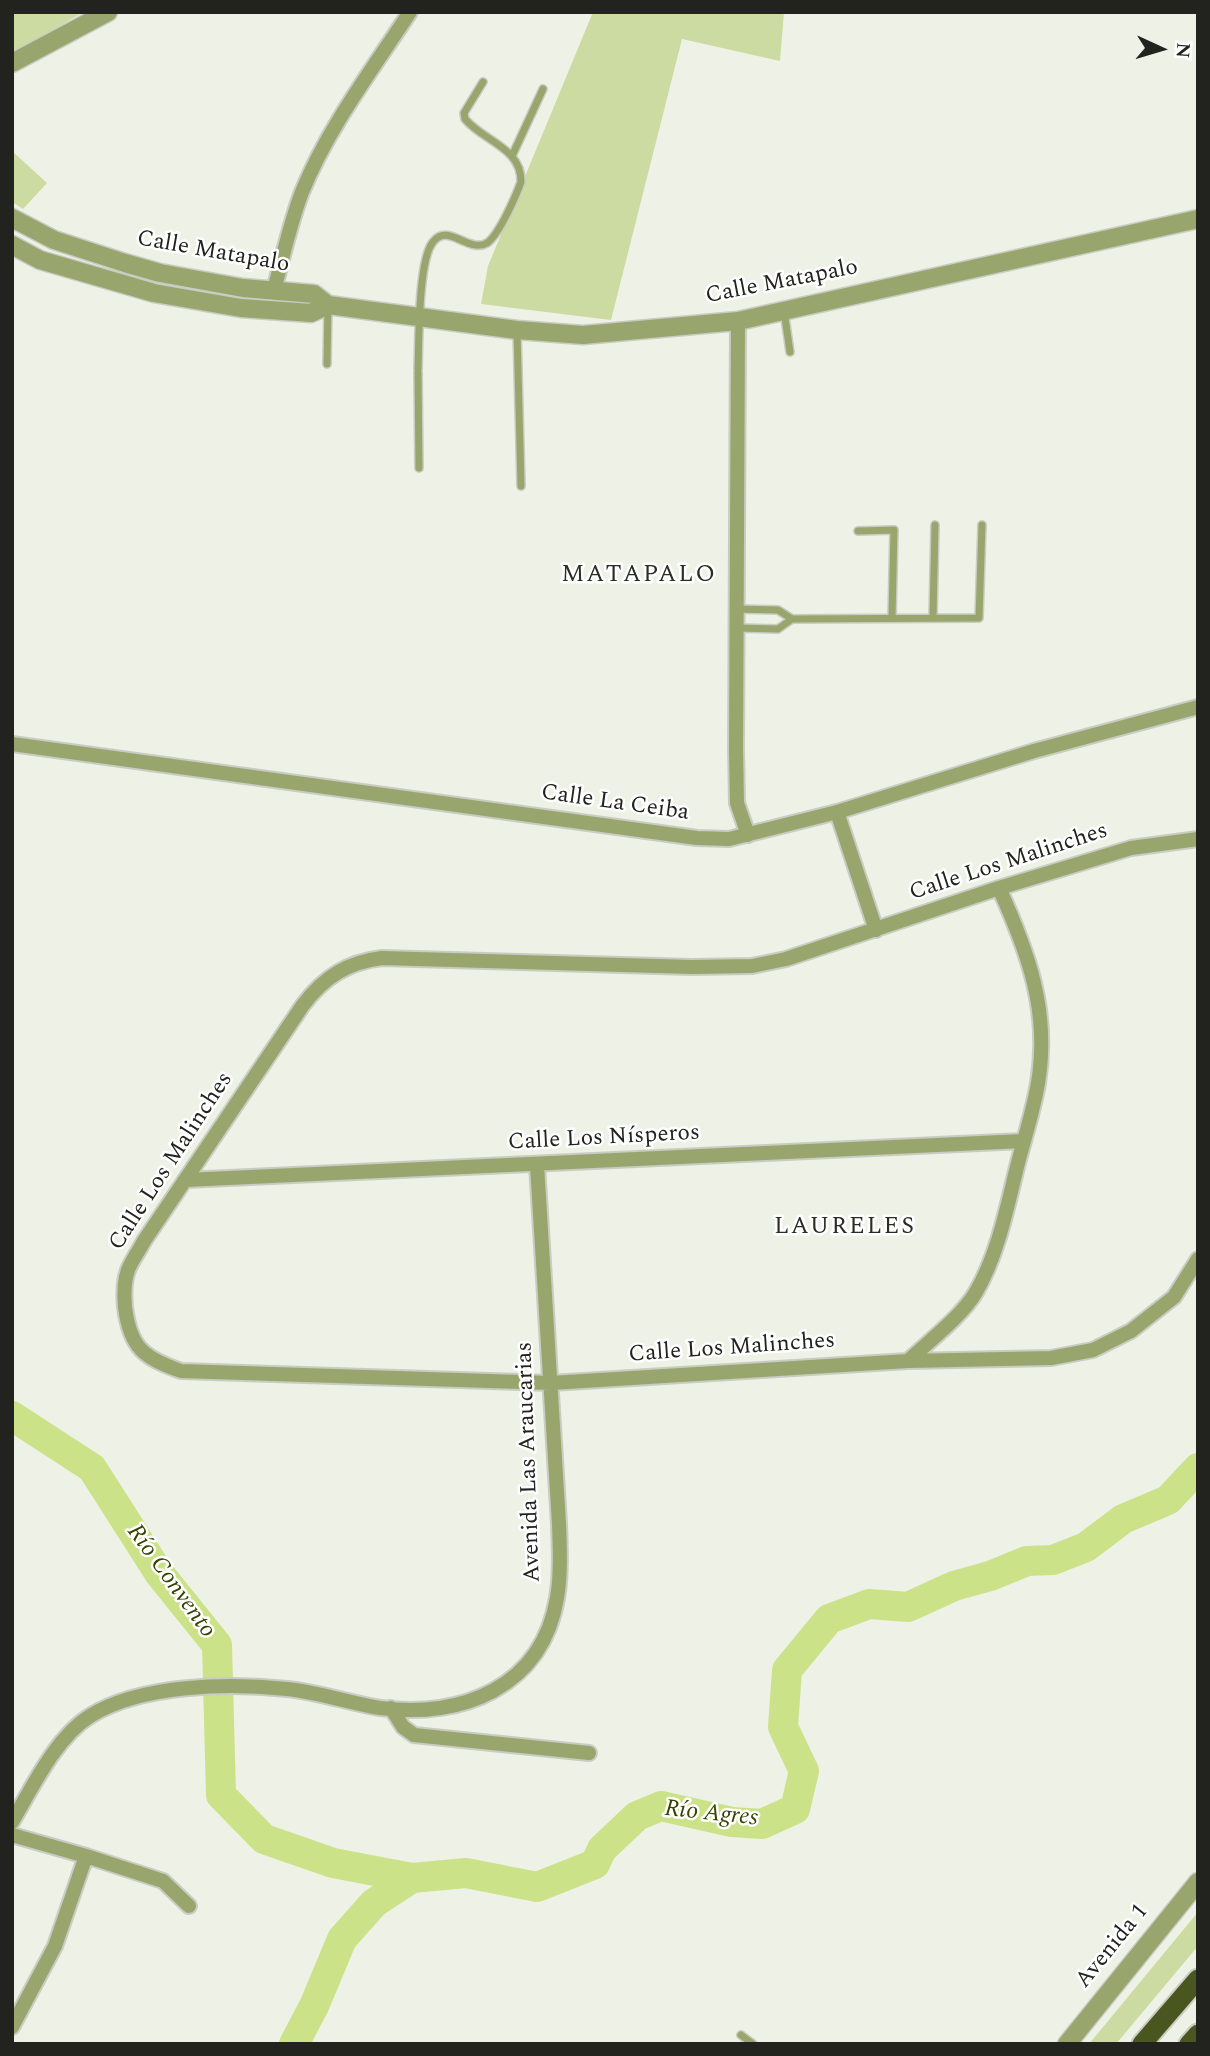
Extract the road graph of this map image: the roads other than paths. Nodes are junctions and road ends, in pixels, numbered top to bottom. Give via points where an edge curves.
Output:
1 (108, 12) edge
2 (410, 12) edge
3 (12, 63) edge
4 (483, 82) dead end
5 (543, 89) dead end
6 (512, 156) junction
7 (12, 218) edge
8 (1198, 219) edge
9 (12, 245) edge
10 (274, 290) junction
11 (328, 304) junction
12 (783, 310) junction
13 (420, 317) junction
14 (738, 321) junction
15 (517, 330) junction
16 (790, 352) dead end
17 (327, 364) dead end
18 (419, 468) dead end
19 (521, 486) dead end
20 (982, 524) dead end
21 (935, 525) dead end
22 (858, 531) dead end
23 (736, 609) junction
24 (892, 617) junction
25 (933, 617) junction
26 (792, 619) junction
27 (736, 628) junction
28 (1198, 707) edge
29 (12, 744) edge
30 (837, 812) junction
31 (748, 835) junction
32 (1198, 839) edge
33 (999, 888) junction
34 (876, 930) junction
35 (1023, 1141) junction
36 (537, 1165) junction
37 (186, 1180) junction
38 (1198, 1259) edge
39 (908, 1361) junction
40 (551, 1383) junction
41 (391, 1709) junction
42 (589, 1753) dead end
43 (12, 1822) edge
44 (12, 1835) edge
45 (86, 1856) junction
46 (1198, 1882) edge
47 (189, 1906) dead end
48 (1198, 1979) edge
49 (12, 2027) edge
50 (1198, 2034) edge
51 (741, 2035) dead end
52 (753, 2044) edge
53 (1066, 2044) edge
54 (1142, 2044) edge
55 (1189, 2044) edge

1 - 3 street
2 - 10 street via 353,97 308,181
4 - 6 lane via 464,113 465,119
5 - 6 lane
6 - 13 lane via 521,182 494,236 479,246 447,234 433,241 426,258
7 - 10 street, Calle Matapalo via 54,240 125,264
8 - 12 street, Calle Matapalo
9 - 11 street, Calle Matapalo via 40,260 154,293 241,308 311,313
10 - 11 street, Calle Matapalo via 314,294
11 - 13 street, Calle Matapalo
11 - 17 lane
12 - 14 street, Calle Matapalo
12 - 16 lane
13 - 15 street, Calle Matapalo
13 - 18 lane
14 - 15 street, Calle Matapalo via 583,335
14 - 23 street
15 - 19 lane
20 - 25 lane via 979,618
21 - 25 lane
22 - 24 lane via 894,530
23 - 26 lane via 778,610
23 - 27 street
24 - 25 lane
24 - 26 lane
26 - 27 lane via 778,629
27 - 31 street via 737,803
28 - 30 street, Calle La Ceiba via 1034,751
29 - 31 street, Calle La Ceiba via 696,838
30 - 31 street, Calle La Ceiba
30 - 34 street
32 - 33 street, Calle Los Malinches via 1131,848
33 - 34 street, Calle Los Malinches
33 - 35 street via 1035,979 1042,1027 1038,1083
34 - 37 street, Calle Los Malinches via 752,966 382,958 352,964 313,992
35 - 36 street, Calle Los Nísperos
35 - 39 street via 1002,1226 975,1294
36 - 37 street, Calle Los Nísperos
36 - 40 street, Avenida Las Araucarias
37 - 40 street, Calle Los Malinches via 128,1271 124,1299 128,1329 139,1348 159,1363 181,1371
38 - 39 street, Calle Los Malinches via 1174,1297 1131,1331 1093,1350 1051,1358
39 - 40 street, Calle Los Malinches
40 - 41 street, Avenida Las Araucarias via 559,1573 547,1633 522,1671 491,1693 450,1706
41 - 42 street via 414,1735
41 - 43 street, Avenida Las Araucarias via 290,1689 191,1689 140,1697 85,1720 45,1767
44 - 45 street
45 - 47 street via 163,1881
45 - 49 street via 59,1936
46 - 53 street, Avenida 1
48 - 54 highway
50 - 55 highway
51 - 52 lane

